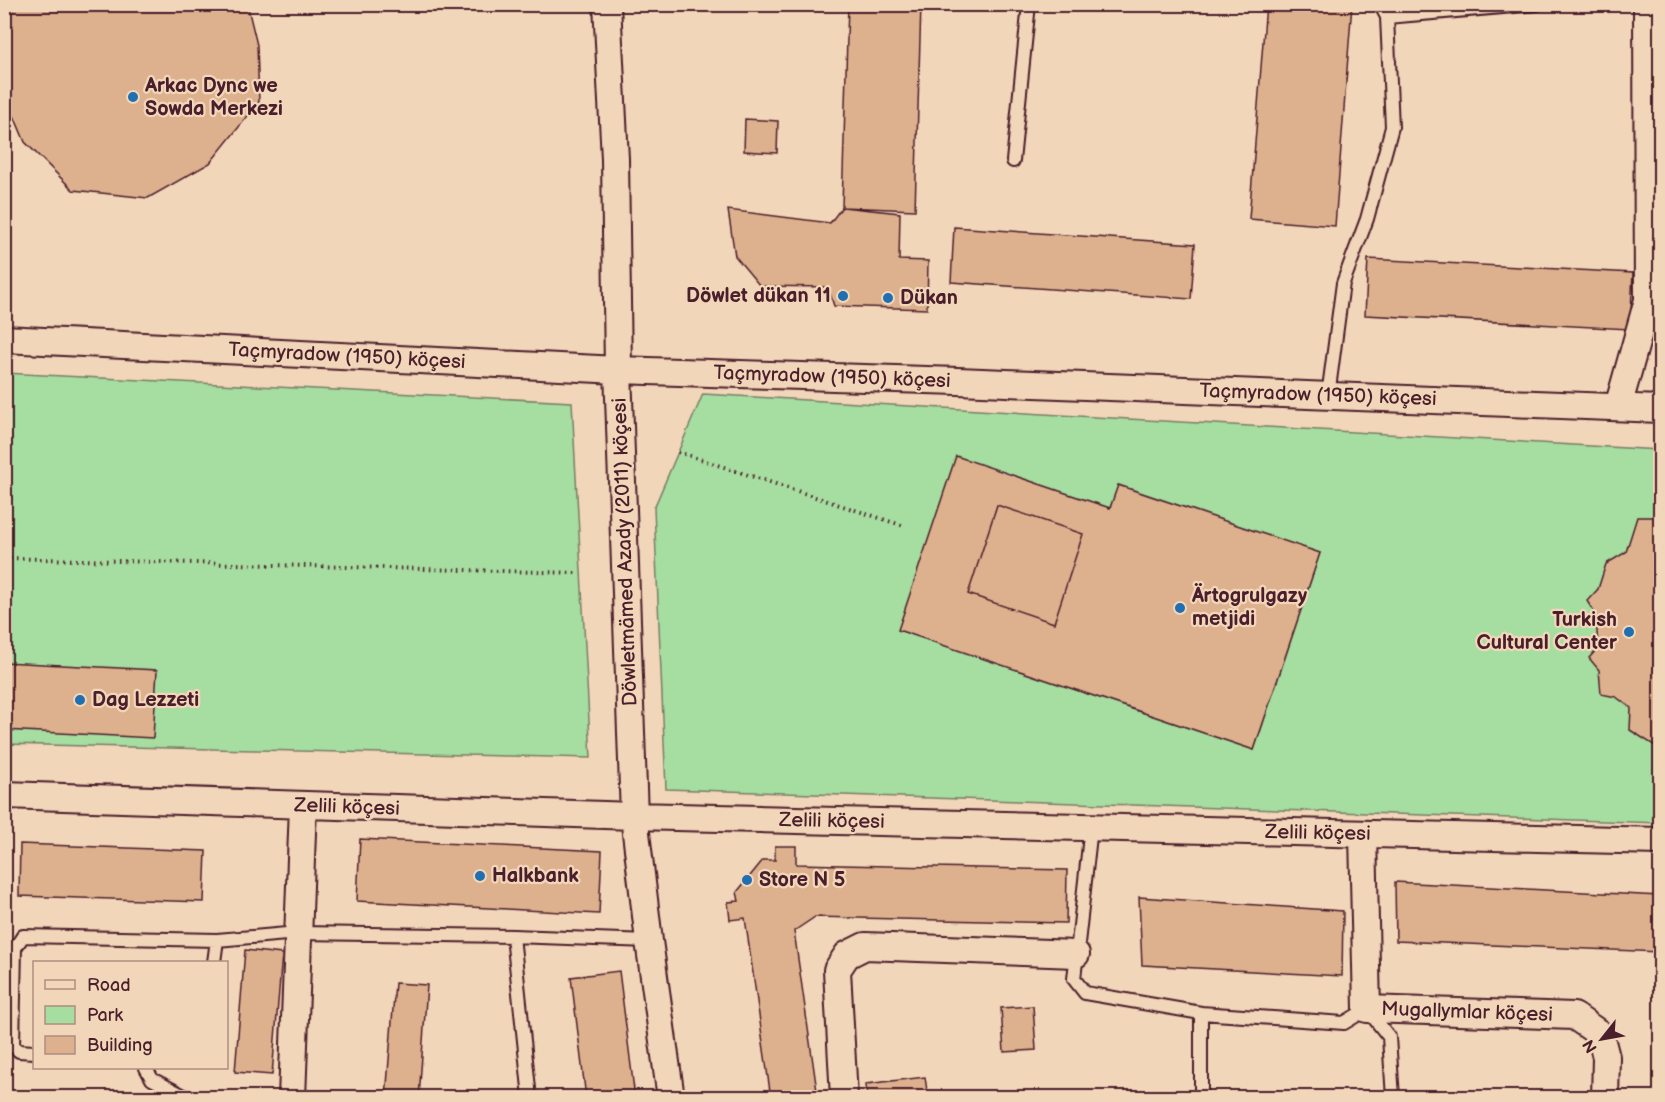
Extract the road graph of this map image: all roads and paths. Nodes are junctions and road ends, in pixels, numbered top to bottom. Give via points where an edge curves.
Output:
1 (607, 4) edge
2 (1029, 4) edge
3 (1380, 4) edge
4 (1537, 4) edge
5 (1647, 4) edge
6 (1387, 17) junction
7 (1013, 161) dead end
8 (4, 339) edge
9 (618, 370) junction
10 (1328, 396) junction
11 (1618, 407) junction
12 (1660, 409) edge
13 (678, 452) dead end
14 (904, 526) dead end
15 (4, 558) edge
16 (578, 573) dead end
17 (4, 795) edge
18 (303, 806) junction
19 (634, 816) junction
20 (1091, 827) junction
21 (1363, 834) junction
22 (1660, 841) edge
23 (298, 933) junction
24 (513, 936) junction
25 (217, 940) junction
26 (649, 941) junction
27 (1076, 954) junction
28 (214, 961) edge
29 (1367, 1009) junction
30 (1201, 1013) junction
31 (33, 1052) edge
32 (147, 1069) edge
33 (188, 1098) edge
34 (292, 1098) edge
35 (530, 1098) edge
36 (671, 1098) edge
37 (844, 1098) edge
38 (1201, 1098) edge
39 (1394, 1098) edge
40 (1605, 1098) edge

1 - 9 street, Döwletmämed Azady (2011) köçesi via 615,159
2 - 7 lane
3 - 6 lane
4 - 6 lane
5 - 11 street via 1648,300
6 - 10 lane via 1392,127 1367,219 1343,283
8 - 9 street, Taçmyradow (1950) köçesi
9 - 10 street, Taçmyradow (1950) köçesi
9 - 19 street, Döwletmämed Azady (2011) köçesi
10 - 11 street, Taçmyradow (1950) köçesi
11 - 12 street, Taçmyradow (1950) köçesi
13 - 14 path
15 - 16 path
17 - 18 street, Zelili köçesi
18 - 19 street, Zelili köçesi
18 - 23 street
19 - 20 street, Zelili köçesi
19 - 26 street, Döwletmämed Azady (2011) köçesi
20 - 21 street, Zelili köçesi
20 - 27 lane
21 - 22 street, Zelili köçesi
21 - 29 street, Mugallymlar köçesi
23 - 24 lane
23 - 25 lane
23 - 34 street
24 - 26 lane
24 - 35 lane
25 - 28 lane
25 - 31 lane via 23,936 15,948 13,1046 19,1051
26 - 36 street, Döwletmämed Azady (2011) köçesi
27 - 30 lane via 1074,979 1085,993
27 - 37 street via 865,946 847,955 837,970
29 - 30 lane via 1344,1023
29 - 39 lane via 1389,1037
29 - 40 street, Mugallymlar köçesi via 1574,1016 1600,1034 1606,1058
30 - 38 lane
32 - 33 lane via 152,1079

